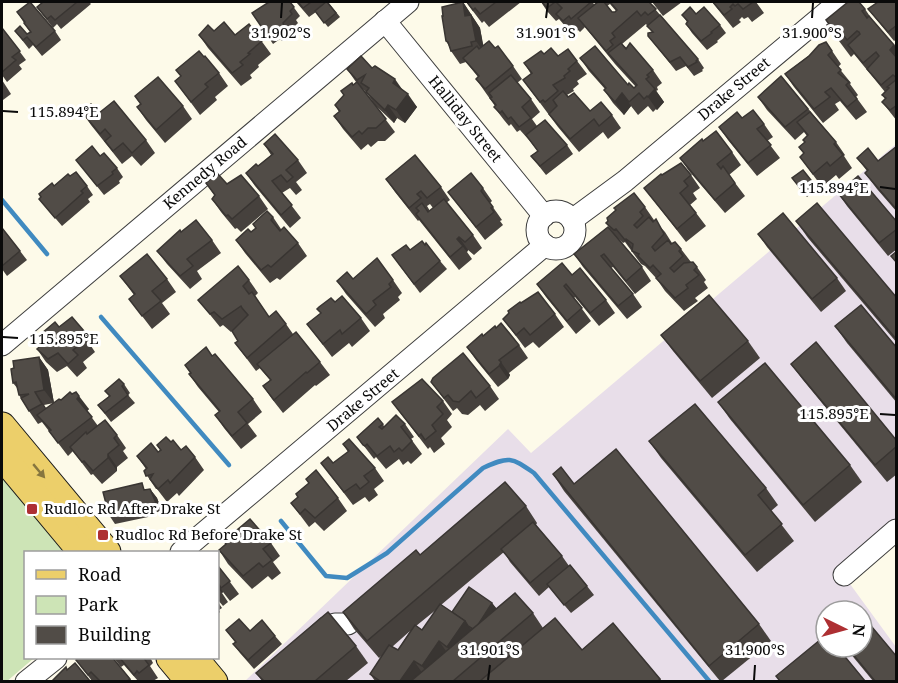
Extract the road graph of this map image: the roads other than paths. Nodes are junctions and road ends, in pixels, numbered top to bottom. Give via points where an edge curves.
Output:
1 (408, 2) edge
2 (839, 2) edge
3 (385, 21) junction
4 (544, 216) junction
5 (572, 220) junction
6 (545, 245) junction
7 (2, 345) edge
8 (2, 426) edge
9 (2, 456) edge
10 (897, 530) edge
11 (81, 551) edge
12 (106, 551) edge
13 (182, 551) edge
14 (844, 575) dead end
15 (390, 591) edge
16 (296, 654) edge
17 (54, 659) edge
18 (172, 659) edge
19 (197, 659) edge
20 (27, 681) edge
21 (190, 681) edge
22 (214, 681) edge

1 - 3 street, Kennedy Road
2 - 5 street, Drake Street via 625,181
3 - 4 street, Halliday Street
3 - 7 street, Kennedy Road
4 - 5 street via 562,212
4 - 6 street via 538,231
5 - 6 street via 575,232 570,244 558,249
6 - 13 street, Drake Street
8 -> 12 main road
9 - 11 main road
10 - 14 street
15 - 16 street via 348,624 327,627
17 - 20 street
18 - 21 main road
19 - 22 main road

